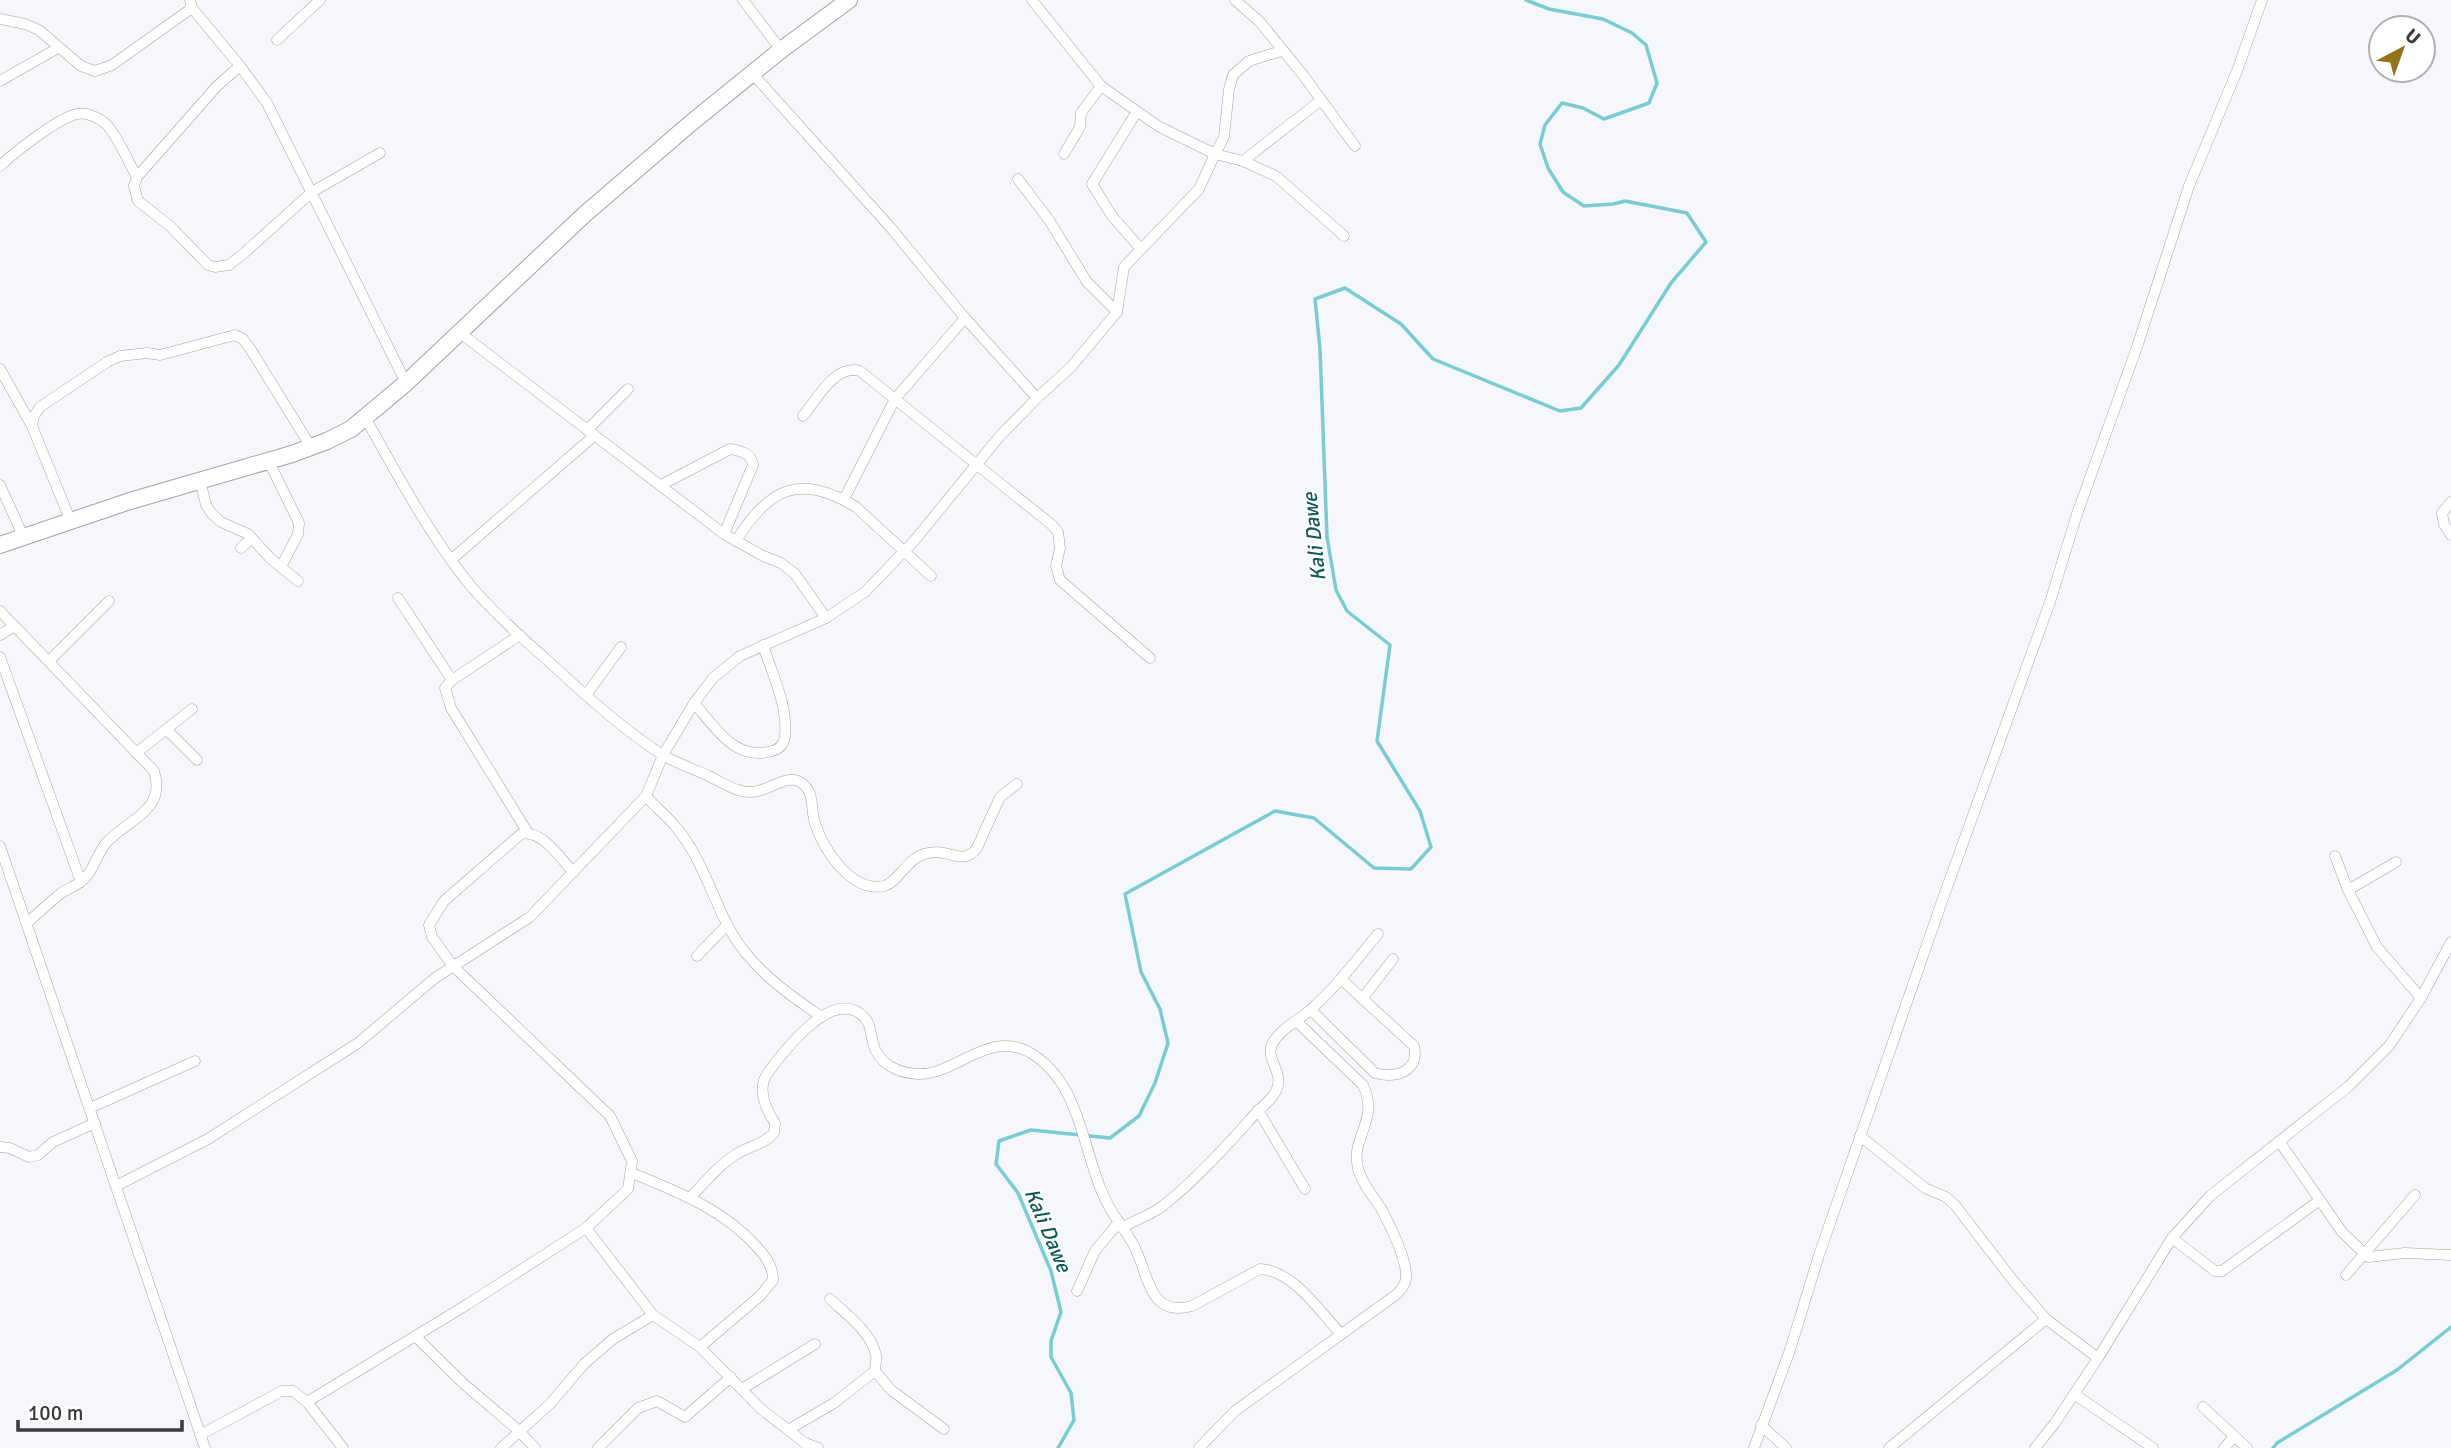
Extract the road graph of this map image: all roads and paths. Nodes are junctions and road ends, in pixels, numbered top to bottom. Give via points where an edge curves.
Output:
1 (320, 0) edge
2 (743, 0) edge
3 (849, 0) edge
4 (1032, 0) edge
5 (1235, 0) edge
6 (2262, 0) edge
7 (191, 4) edge
8 (0, 19) edge
9 (277, 40) dead end
10 (58, 48) junction
11 (781, 50) junction
12 (1281, 51) junction
13 (240, 66) junction
14 (752, 74) junction
15 (0, 81) edge
16 (1101, 86) junction
17 (1320, 101) junction
18 (1136, 113) junction
19 (1354, 146) dead end
20 (380, 153) dead end
21 (1215, 153) junction
22 (1064, 154) dead end
23 (2, 161) edge
24 (1243, 161) junction
25 (137, 177) junction
26 (1018, 179) dead end
27 (312, 192) junction
28 (1344, 236) dead end
29 (1140, 248) junction
30 (1116, 312) junction
31 (965, 318) junction
32 (459, 332) junction
33 (0, 369) edge
34 (406, 383) junction
35 (628, 389) dead end
36 (1037, 398) junction
37 (895, 399) junction
38 (803, 416) dead end
39 (366, 419) junction
40 (32, 426) junction
41 (592, 432) junction
42 (311, 447) junction
43 (268, 460) junction
44 (976, 465) junction
45 (200, 481) junction
46 (0, 485) edge
47 (661, 485) junction
48 (844, 499) junction
49 (2451, 502) edge
50 (71, 522) junction
51 (724, 534) junction
52 (2451, 535) edge
53 (24, 538) junction
54 (252, 538) junction
55 (736, 541) junction
56 (0, 545) edge
57 (241, 548) dead end
58 (905, 550) junction
59 (452, 559) junction
60 (281, 567) junction
61 (931, 576) dead end
62 (298, 581) dead end
63 (398, 598) dead end
64 (109, 601) dead end
65 (0, 611) edge
66 (827, 618) junction
67 (14, 626) junction
68 (0, 635) edge
69 (520, 635) junction
70 (763, 645) junction
71 (621, 647) dead end
72 (0, 657) edge
73 (1150, 658) dead end
74 (49, 661) junction
75 (452, 680) junction
76 (586, 695) junction
77 (694, 703) junction
78 (192, 709) dead end
79 (167, 730) junction
80 (136, 753) junction
81 (663, 755) junction
82 (197, 760) dead end
83 (1017, 784) dead end
84 (646, 796) junction
85 (528, 832) junction
86 (0, 846) edge
87 (2335, 856) dead end
88 (2396, 862) dead end
89 (573, 872) junction
90 (81, 882) junction
91 (2348, 890) junction
92 (27, 923) junction
93 (727, 925) junction
94 (1378, 934) dead end
95 (2450, 948) edge
96 (697, 956) dead end
97 (1393, 959) dead end
98 (453, 966) junction
99 (1341, 979) junction
100 (2421, 998) junction
101 (1363, 999) junction
102 (1311, 1010) junction
103 (822, 1017) junction
104 (1296, 1021) junction
105 (195, 1061) dead end
106 (90, 1108) junction
107 (1258, 1110) junction
108 (95, 1123) junction
109 (1860, 1136) junction
110 (2278, 1141) junction
111 (0, 1147) edge
112 (632, 1173) junction
113 (116, 1186) junction
114 (1304, 1189) dead end
115 (2415, 1195) dead end
116 (691, 1197) junction
117 (2320, 1200) junction
118 (1121, 1225) junction
119 (586, 1228) junction
120 (2172, 1238) junction
121 (2364, 1253) junction
122 (2451, 1255) edge
123 (2346, 1275) dead end
124 (1077, 1291) dead end
125 (830, 1299) dead end
126 (653, 1315) junction
127 (2046, 1319) junction
128 (1341, 1334) junction
129 (415, 1336) junction
130 (815, 1344) dead end
131 (700, 1348) junction
132 (2098, 1357) junction
133 (874, 1371) junction
134 (731, 1377) junction
135 (742, 1389) junction
136 (2074, 1394) junction
137 (307, 1402) junction
138 (2203, 1407) dead end
139 (1760, 1425) junction
140 (944, 1429) dead end
141 (788, 1430) junction
142 (520, 1431) junction
143 (200, 1435) junction
144 (2234, 1437) junction
145 (205, 1448) edge
146 (343, 1448) edge
147 (501, 1448) edge
148 (535, 1448) edge
149 (598, 1448) edge
150 (818, 1448) edge
151 (1199, 1448) edge
152 (1754, 1448) edge
153 (1786, 1448) edge
154 (1889, 1448) edge
155 (2035, 1448) edge
156 (2153, 1448) edge
157 (2224, 1448) edge
158 (2247, 1448) edge

1 - 9 street
2 - 11 street
3 - 11 main road
4 - 16 street
5 - 12 street via 1260,22
6 - 109 street via 2189,186 2050,602
7 - 10 street via 112,65 95,71
7 - 13 street
8 - 10 street via 39,30
10 - 15 street
11 - 14 main road
12 - 17 street
12 - 21 street via 1249,61 1233,75 1224,137
13 - 25 street
13 - 27 street via 267,103
14 - 31 street
14 - 32 main road via 585,214
16 - 18 street
16 - 22 street via 1081,113 1080,127
17 - 19 street
17 - 24 street
18 - 21 street
18 - 29 street via 1092,184
20 - 27 street
21 - 24 street
21 - 29 street via 1199,189
23 - 25 street via 68,118 86,114 106,124
24 - 28 street via 1276,176
25 - 27 street via 138,201 215,267 229,265
26 - 30 street via 1087,282
27 - 34 street
29 - 30 street via 1124,267
30 - 36 street via 1071,367
31 - 36 street
31 - 37 street
32 - 34 main road
32 - 41 street
33 - 40 street
34 - 39 main road
35 - 41 street
36 - 44 street
37 - 38 street via 852,369 836,376
37 - 44 street
37 - 48 street
39 - 42 main road
39 - 59 street
40 - 42 street via 40,407 120,356 160,355 235,335 251,350
40 - 50 street
41 - 47 street
41 - 59 street
42 - 43 main road
43 - 45 main road
43 - 60 street via 299,523
44 - 58 street
44 - 73 street via 1058,531 1060,580
45 - 50 main road
45 - 54 street via 212,514
46 - 53 street
47 - 51 street
47 - 51 street via 730,449 747,454 753,465
48 - 55 street via 811,490 787,490 760,508
48 - 58 street
49 - 52 street via 2442,513
50 - 53 main road
51 - 55 street
53 - 56 main road
54 - 57 street
54 - 60 street
55 - 66 street via 795,574
58 - 61 street
58 - 66 street via 864,592
59 - 69 street
60 - 62 street
63 - 75 street
64 - 74 street
65 - 67 street
66 - 70 street
67 - 68 street
67 - 74 street
69 - 75 street
69 - 76 street
70 - 77 street via 713,678
70 - 77 street via 783,710 786,735 776,750 736,749
71 - 76 street
72 - 90 street
74 - 80 street
75 - 85 street via 445,688 450,708
76 - 81 street
77 - 81 street
78 - 79 street
79 - 80 street
79 - 82 street
80 - 90 street via 157,780 151,805 109,840
81 - 83 street via 740,791 761,792 789,779 800,782 809,790 822,841 857,881 872,888 888,885 922,854 939,850 962,858 972,855 1000,797
81 - 84 street
84 - 89 street
84 - 93 street via 676,827 703,869
85 - 89 street via 539,837
85 - 98 street via 435,912 429,925 432,937
86 - 92 street
87 - 91 street
88 - 91 street
89 - 98 street via 530,917
90 - 92 street via 63,891
91 - 100 street via 2377,947
92 - 106 street
93 - 96 street
93 - 103 street via 769,977
94 - 99 street
95 - 100 street
97 - 101 street
98 - 112 street via 610,1116 632,1161
98 - 113 street via 358,1043 208,1139
99 - 101 street
99 - 102 street
100 - 110 street via 2389,1046 2357,1078
101 - 102 street via 1414,1046 1413,1064 1401,1073 1389,1077 1376,1073
102 - 104 street
103 - 116 street via 808,1026 764,1078 763,1096 775,1123 774,1133 734,1156
103 - 118 street via 833,1010 851,1010 864,1018 881,1060 918,1074 936,1072 985,1049 1001,1046 1028,1052 1058,1080 1081,1125 1102,1197
104 - 107 street via 1270,1047 1279,1086
104 - 128 street via 1363,1085 1368,1096 1358,1168 1382,1211 1406,1276 1397,1294
105 - 106 street
106 - 108 street
107 - 114 street
107 - 118 street via 1216,1159 1162,1207
108 - 111 street via 53,1142 38,1155 29,1157
108 - 113 street
109 - 127 street via 1955,1205
109 - 139 street via 1790,1350
110 - 117 street
110 - 120 street via 2210,1196
112 - 116 street
112 - 119 street via 628,1189
113 - 143 street
115 - 121 street
116 - 131 street via 737,1227 766,1258 773,1274 760,1296
117 - 120 street via 2222,1271 2215,1271
117 - 121 street via 2342,1232
118 - 124 street via 1088,1261
118 - 128 street via 1153,1292 1170,1308 1192,1306 1259,1269 1267,1269 1292,1282
119 - 126 street
119 - 129 street
120 - 132 street
121 - 122 street via 2368,1257
121 - 123 street
125 - 133 street via 871,1343 877,1356
126 - 131 street
126 - 142 street via 613,1339 584,1364
127 - 132 street
127 - 154 street
128 - 151 street via 1235,1411
129 - 137 street
129 - 142 street
130 - 135 street
131 - 134 street
132 - 136 street
133 - 140 street via 891,1390
133 - 141 street via 834,1404
134 - 135 street
134 - 149 street via 685,1417 657,1401 638,1408
135 - 141 street
136 - 155 street
136 - 156 street
137 - 143 street via 293,1391 282,1391
137 - 146 street
138 - 144 street
139 - 152 street
139 - 153 street
141 - 150 street
142 - 147 street
142 - 148 street
143 - 145 street
144 - 157 street
144 - 158 street

